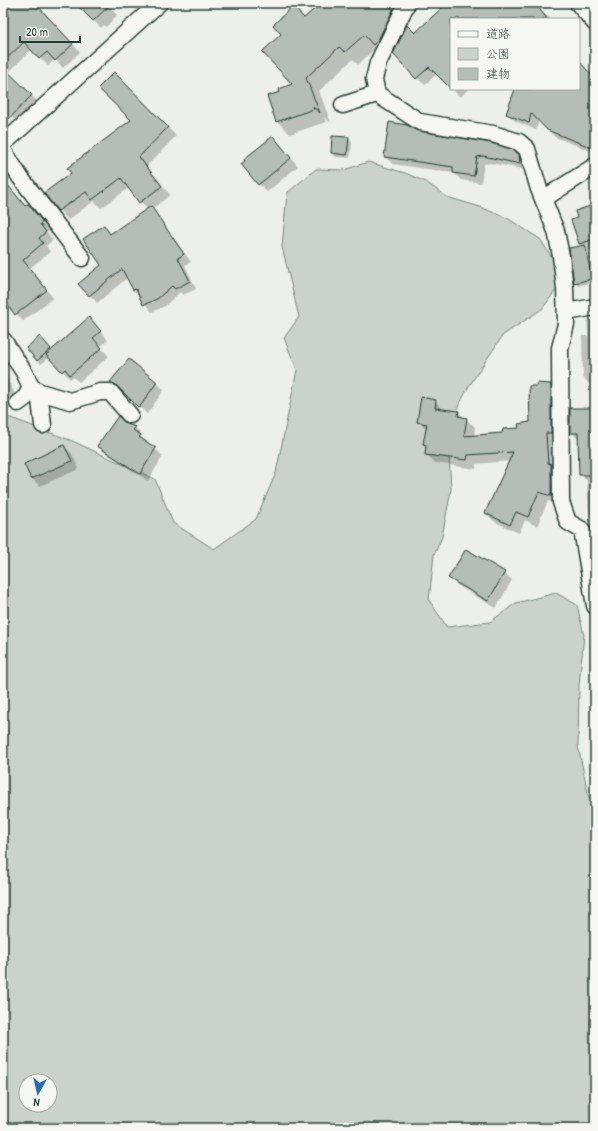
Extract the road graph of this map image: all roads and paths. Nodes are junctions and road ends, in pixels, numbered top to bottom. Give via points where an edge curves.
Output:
1 (159, 3) edge
2 (407, 3) edge
3 (578, 3) edge
4 (595, 23) edge
5 (377, 94) junction
6 (343, 105) dead end
7 (3, 144) edge
8 (3, 150) edge
9 (595, 166) edge
10 (543, 199) junction
11 (82, 258) dead end
12 (595, 307) edge
13 (566, 312) junction
14 (3, 340) edge
15 (31, 387) junction
16 (18, 403) dead end
17 (130, 415) dead end
18 (44, 426) dead end
19 (594, 585) edge
20 (595, 606) edge

1 - 7 street
2 - 5 street via 378,63 374,79
3 - 4 street
5 - 6 street
5 - 10 street via 420,122 493,134 519,142 528,152
8 - 11 street via 20,177
9 - 10 street
10 - 13 street via 556,231
12 - 13 street
13 - 19 street via 560,348 561,502 568,522 582,530
14 - 15 street
15 - 16 street via 26,398
15 - 17 street via 70,401 100,392 110,392
15 - 18 street via 40,400
19 - 20 street

